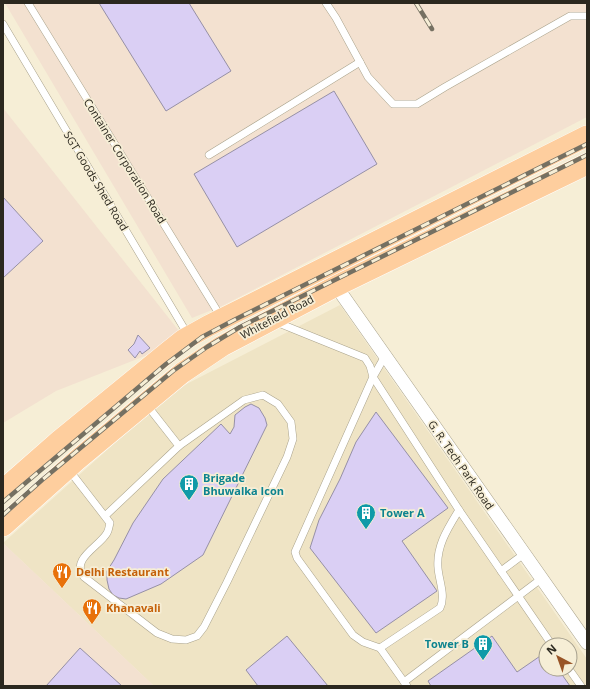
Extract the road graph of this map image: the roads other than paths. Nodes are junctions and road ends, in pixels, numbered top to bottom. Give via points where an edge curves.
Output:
1 (28, 3) edge
2 (326, 3) edge
3 (587, 16) edge
4 (3, 24) edge
5 (360, 62) junction
6 (587, 136) edge
7 (209, 155) dead end
8 (587, 164) edge
9 (336, 286) junction
10 (222, 319) junction
11 (269, 320) junction
12 (189, 337) junction
13 (385, 356) junction
14 (373, 377) junction
15 (145, 403) junction
16 (179, 446) junction
17 (68, 468) junction
18 (3, 490) edge
19 (458, 510) junction
20 (105, 516) junction
21 (3, 526) edge
22 (524, 554) junction
23 (501, 571) junction
24 (542, 579) junction
25 (518, 596) junction
26 (546, 637) edge
27 (587, 643) edge
28 (380, 648) junction
29 (575, 677) edge
30 (406, 684) edge
31 (581, 686) edge

1 - 10 lane, Container Corporation Road
2 - 5 lane
3 - 5 lane via 570,16 417,104 393,104 368,76
4 - 12 lane, SGT Goods Shed Road
5 - 7 lane
6 - 10 main road, Whitefield Road
8 - 9 main road, Whitefield Road
9 - 11 main road, Whitefield Road
9 - 13 street, G. R. Tech Park Road
10 - 12 main road, Whitefield Road
11 - 14 lane via 365,358
11 - 15 main road, Whitefield Road via 197,362
12 - 18 main road, Whitefield Road via 77,426
13 - 14 lane
13 - 22 street, G. R. Tech Park Road
14 - 19 lane
14 - 28 lane via 295,552 353,635
15 - 16 lane
15 - 17 main road, Whitefield Road
16 - 20 lane
16 - 20 lane via 244,400 263,395 278,404 291,422 293,439 287,457 227,582 197,636 186,640 157,634 80,572 83,559 108,532 110,523
17 - 20 lane
17 - 21 main road, Whitefield Road
19 - 23 lane
19 - 28 lane via 439,550 438,568 443,598 440,608
22 - 23 lane
22 - 24 street, G. R. Tech Park Road
23 - 25 lane
24 - 25 lane
24 - 27 street, G. R. Tech Park Road
25 - 26 lane
25 - 30 lane
28 - 30 lane
29 - 31 lane

